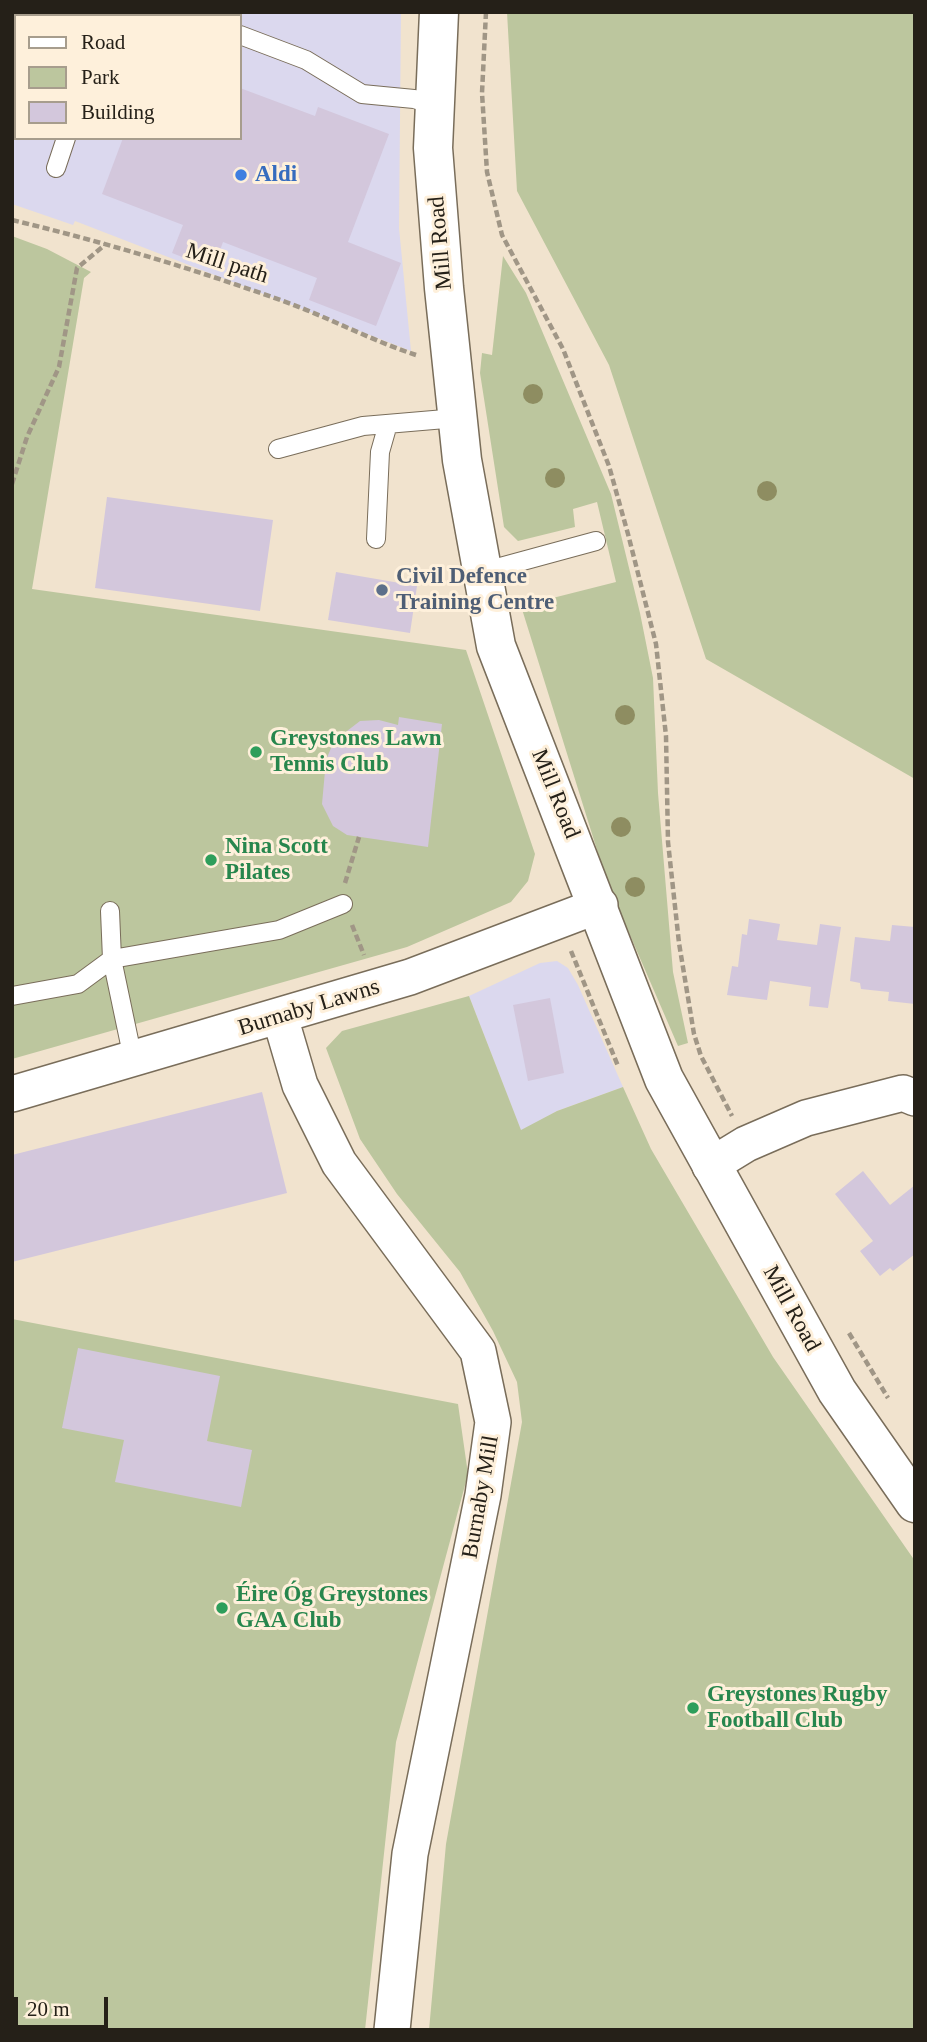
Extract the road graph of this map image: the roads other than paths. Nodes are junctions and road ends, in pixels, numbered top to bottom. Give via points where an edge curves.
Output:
1 (439, 12) edge
2 (242, 36) edge
3 (435, 105) junction
4 (65, 140) edge
5 (56, 167) dead end
6 (457, 418) junction
7 (388, 424) junction
8 (278, 449) dead end
9 (376, 539) dead end
10 (596, 541) dead end
11 (482, 572) junction
12 (343, 904) dead end
13 (600, 905) junction
14 (110, 911) dead end
15 (112, 959) junction
16 (12, 996) edge
17 (280, 1017) junction
18 (133, 1059) junction
19 (12, 1094) edge
20 (915, 1098) edge
21 (710, 1166) junction
22 (915, 1503) edge
23 (392, 2030) edge

1 - 3 main road, Mill Road
2 - 3 lane via 306,60 362,94
3 - 6 main road, Mill Road via 433,148
4 - 5 lane
6 - 7 lane
6 - 11 main road, Mill Road
7 - 8 lane via 363,426
7 - 9 lane via 380,452
10 - 11 lane
11 - 13 main road, Mill Road via 496,646
12 - 15 lane via 279,930
13 - 17 street, Burnaby Lawns via 410,977
13 - 21 main road, Mill Road via 664,1079
14 - 15 lane
15 - 16 lane via 78,984
15 - 18 lane
17 - 18 street, Burnaby Lawns
17 - 23 street, Burnaby Mill via 300,1085 339,1163 478,1351 493,1422 484,1495 410,1854
18 - 19 street, Burnaby Lawns
20 - 21 street via 903,1093 806,1118 746,1144
21 - 22 main road, Mill Road via 837,1391

